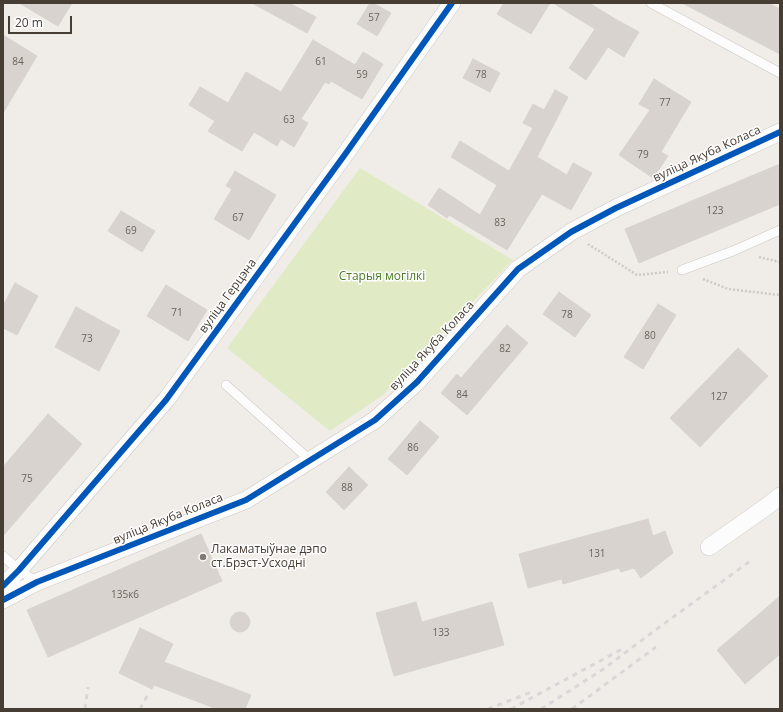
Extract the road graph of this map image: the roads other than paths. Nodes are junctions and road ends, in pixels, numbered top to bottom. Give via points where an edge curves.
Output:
1 (452, 3) edge
2 (651, 3) edge
3 (780, 73) edge
4 (780, 132) edge
5 (780, 230) edge
6 (682, 270) dead end
7 (226, 385) dead end
8 (310, 460) junction
9 (780, 496) edge
10 (709, 547) dead end
11 (3, 556) edge
12 (20, 570) junction
13 (37, 582) junction
14 (3, 586) edge
15 (3, 600) edge

1 - 12 street, вуліца Герцэна via 166,400
2 - 3 lane
4 - 8 street, вуліца Якуба Коласа via 616,208 572,232 518,269 417,382 375,420
5 - 6 lane
7 - 8 lane
8 - 13 street, вуліца Якуба Коласа via 246,500
9 - 10 street
11 - 12 lane
12 - 13 lane
12 - 14 street, вуліца Герцэна
13 - 15 street, вуліца Якуба Коласа

